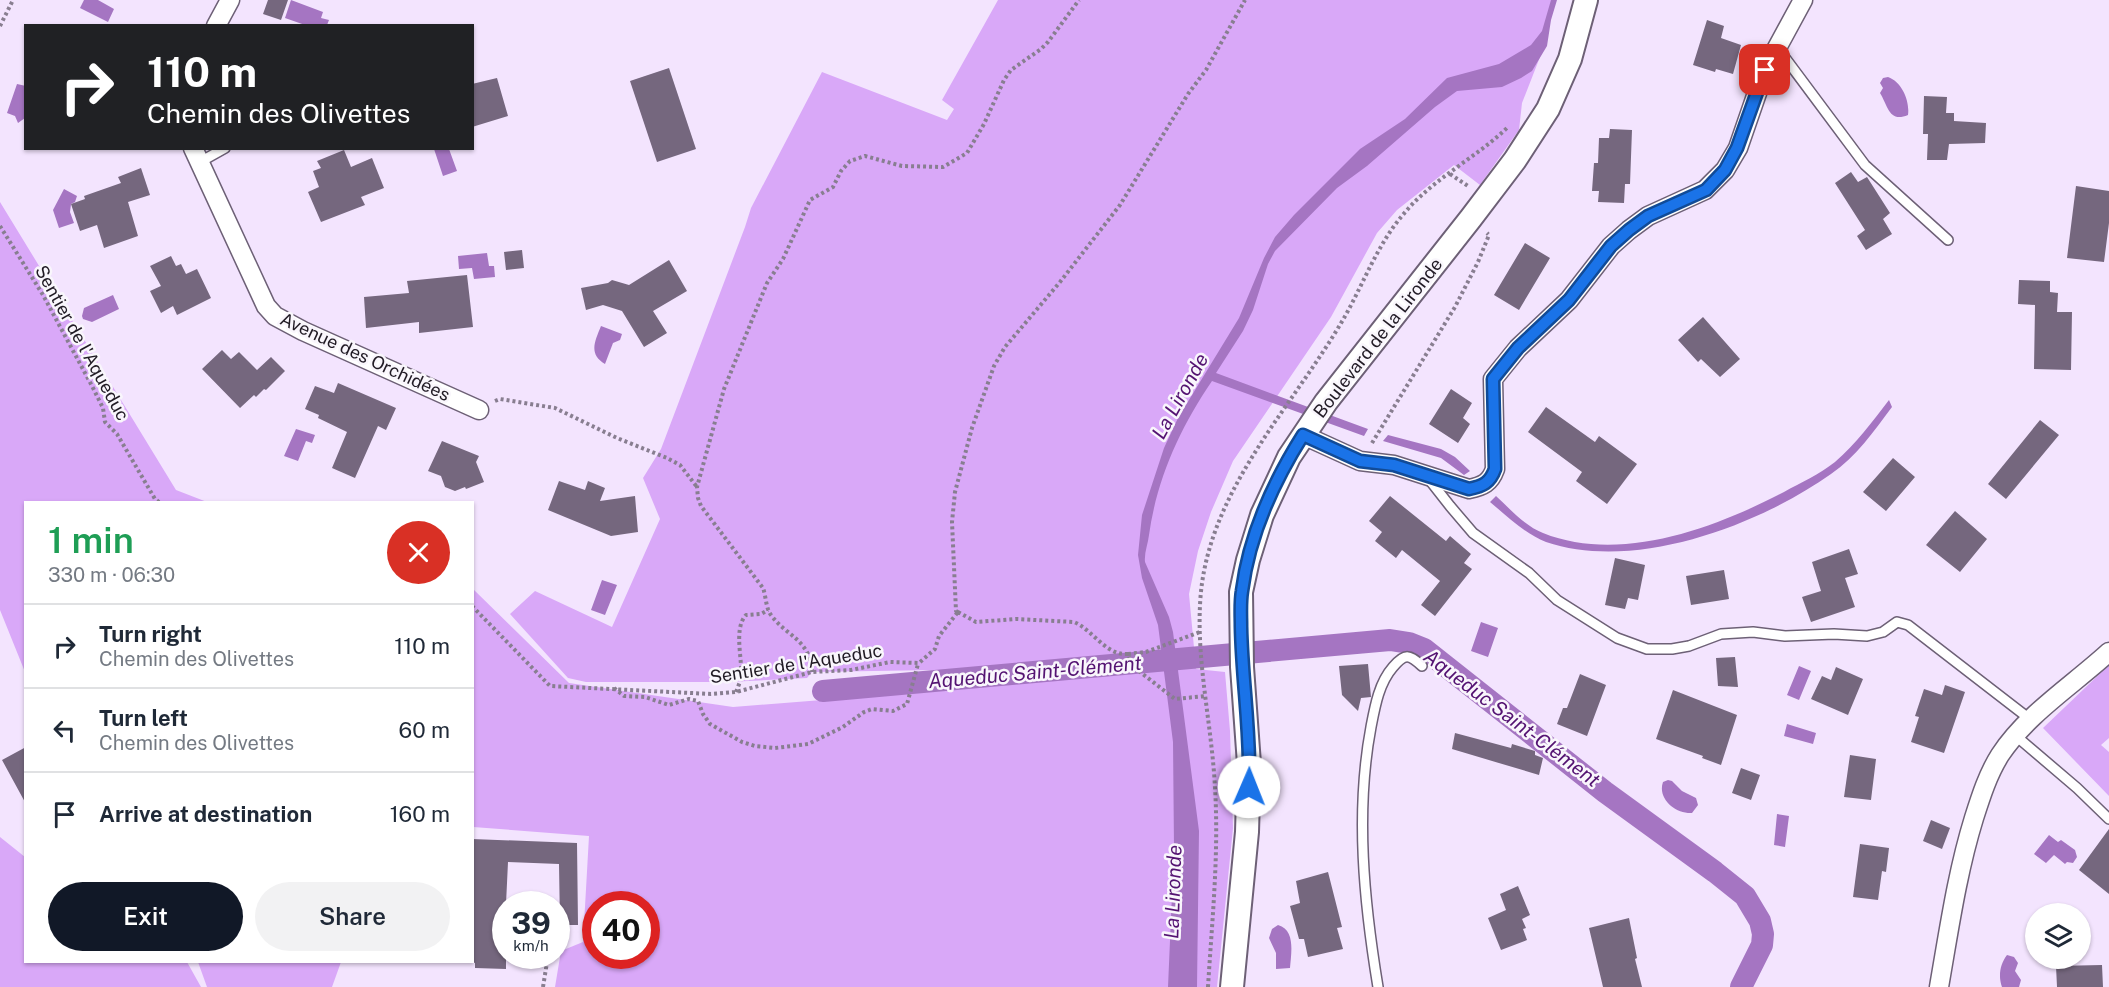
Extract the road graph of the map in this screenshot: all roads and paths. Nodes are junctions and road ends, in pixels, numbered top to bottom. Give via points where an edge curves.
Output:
1 (13, 0) edge
2 (230, 0) edge
3 (1079, 0) edge
4 (1245, 0) edge
5 (1586, 0) edge
6 (1803, 0) edge
7 (217, 24) edge
8 (0, 26) edge
9 (1777, 47) junction
10 (1511, 124) dead end
11 (217, 150) edge
12 (196, 155) edge
13 (1471, 218) junction
14 (0, 226) edge
15 (1948, 240) dead end
16 (479, 410) joint
17 (1303, 435) junction
18 (1360, 461) junction
19 (1425, 474) junction
20 (697, 487) junction
21 (158, 501) edge
22 (474, 608) edge
23 (768, 610) junction
24 (958, 612) junction
25 (1200, 632) junction
26 (2109, 652) edge
27 (1128, 654) junction
28 (919, 663) junction
29 (1422, 666) dead end
30 (812, 672) junction
31 (614, 688) junction
32 (736, 692) junction
33 (1206, 696) junction
34 (2031, 720) junction
35 (2016, 736) junction
36 (2109, 819) edge
37 (546, 969) edge
38 (543, 987) edge
39 (1208, 987) edge
40 (1232, 987) edge
41 (1378, 987) edge
42 (1939, 987) edge

1 - 8 path
2 - 7 street
3 - 20 path via 1041,49 1011,70 967,153 943,167 902,166 865,156 850,161 833,187 810,200 783,259 766,283 724,389
4 - 24 path via 1206,70 1120,205 1005,347 994,366 955,492 952,522
5 - 13 street, Boulevard de la Lironde via 1570,59 1548,109
6 - 9 street
9 - 15 lane via 1865,165
9 - 19 street via 1725,170 1706,190 1648,216 1611,246 1569,300 1518,348 1493,379 1495,469 1491,480 1469,489
10 - 25 path via 1409,207 1391,229 1344,318 1250,460 1226,504 1205,566
11 - 12 lane, Avenue des Orchidées
12 - 16 street, Avenue des Orchidées via 266,306 275,316
13 - 17 street, Boulevard de la Lironde
13 - 18 path via 1489,235 1478,262 1455,307
14 - 21 path, Sentier de l'Aqueduc via 92,386 105,422 117,434
16 - 20 path via 500,399 555,408 680,465
17 - 18 street
17 - 40 street, Boulevard de la Lironde via 1262,515 1241,592 1250,764
18 - 19 street
19 - 34 lane via 1473,533 1529,573 1557,600 1617,638 1647,649 1672,649 1731,633 1867,636 1883,632 1897,622 1908,625
20 - 23 path via 702,506 763,588
22 - 31 path, Sentier de l'Aqueduc via 550,686
23 - 30 path via 806,650
23 - 32 path via 742,619 741,680
24 - 27 path via 976,622 1074,622 1113,652
24 - 28 path via 939,636 935,648
25 - 27 path via 1146,652
25 - 33 path
26 - 34 street
27 - 33 path via 1131,665 1175,699
28 - 30 path, Sentier de l'Aqueduc via 890,662
28 - 31 path via 907,704 893,711 864,712 816,741 793,747 742,742 710,724 698,701 689,699 669,705 645,697 624,696
29 - 41 lane via 1406,656 1389,672 1376,701 1366,753 1362,844
30 - 32 path, Sentier de l'Aqueduc
31 - 32 path, Sentier de l'Aqueduc
33 - 39 path via 1215,792
34 - 35 street
35 - 36 lane
35 - 42 street via 2000,755 1979,802 1959,873
37 - 38 path

